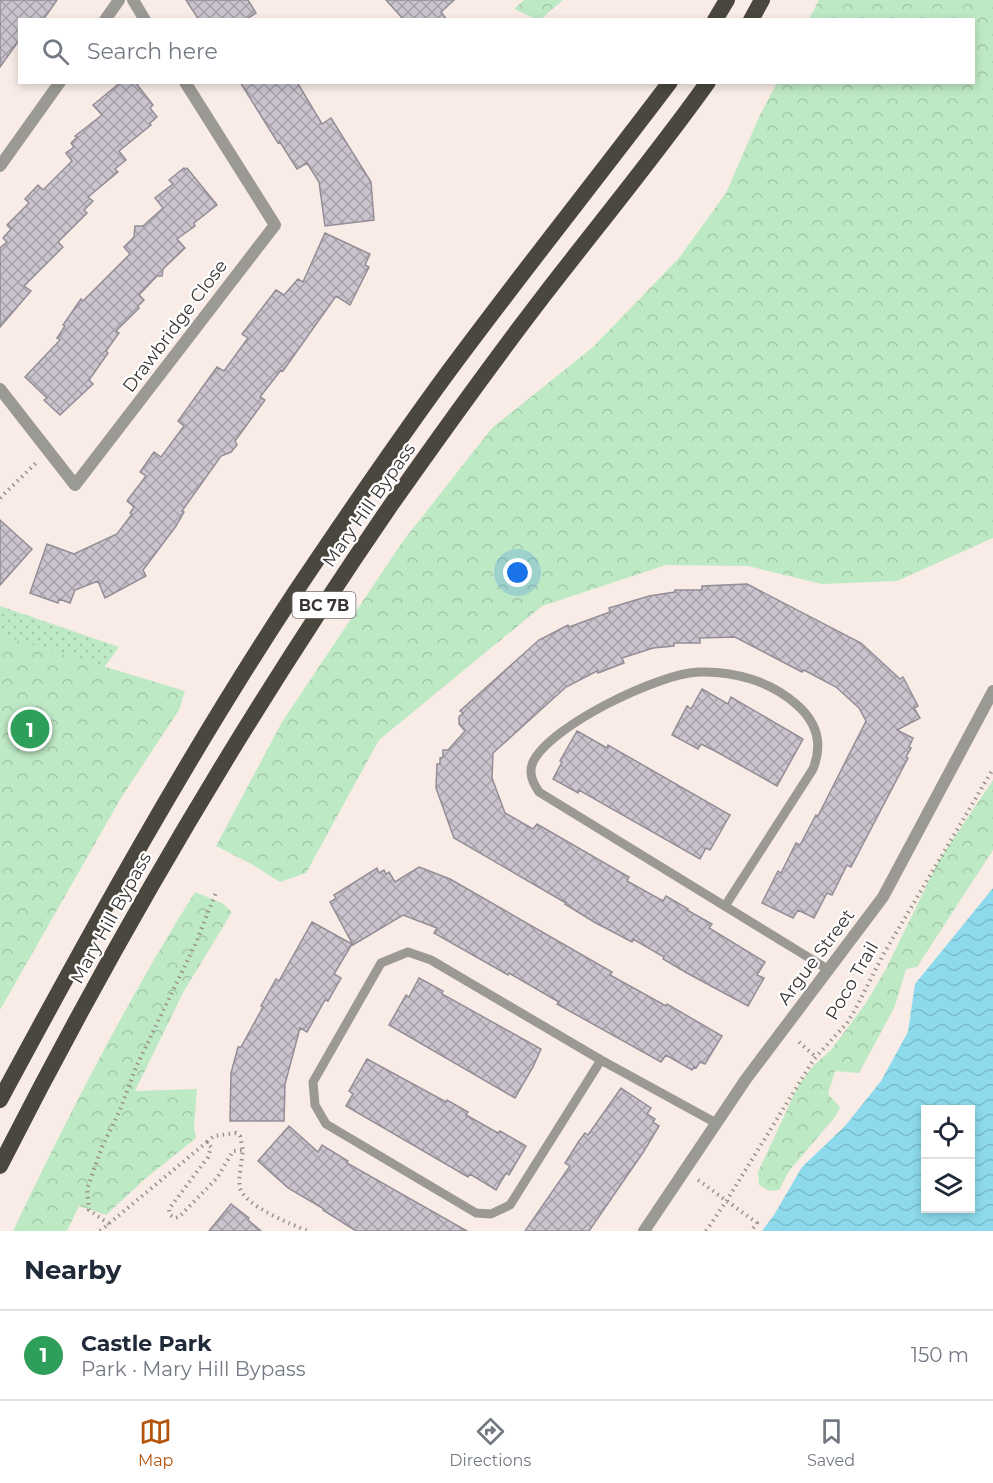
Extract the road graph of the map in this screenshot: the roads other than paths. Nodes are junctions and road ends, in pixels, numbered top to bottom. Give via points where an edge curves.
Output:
1 (119, 0) edge
2 (133, 0) edge
3 (727, 0) edge
4 (762, 0) edge
5 (106, 18) edge
6 (144, 18) edge
7 (716, 18) edge
8 (752, 18) edge
9 (59, 84) edge
10 (186, 84) edge
11 (668, 84) edge
12 (706, 84) edge
13 (0, 166) edge
14 (0, 389) edge
15 (993, 691) edge
16 (725, 906) junction
17 (829, 970) junction
18 (601, 1060) junction
19 (0, 1100) edge
20 (716, 1123) junction
21 (0, 1166) edge
22 (644, 1231) edge

1 - 5 street
2 - 6 street
3 - 7 highway
4 - 8 highway
9 - 13 street
10 - 14 street, Drawbridge Close via 275,225 75,485
11 - 19 highway, Mary Hill Bypass / BC 7B via 446,375 296,592 137,848
12 - 21 highway, Mary Hill Bypass / BC 7B via 500,353 320,610 185,826
15 - 17 street, Argue Street via 895,878
16 - 16 lane via 538,792 532,780 532,764 542,749 567,728 612,702 657,682 697,672 738,675 781,691 808,714 817,734 819,753 813,769
16 - 17 lane
17 - 20 street, Argue Street
18 - 18 lane via 431,960 408,952 381,963 313,1082 315,1105 326,1124 476,1213 491,1214 510,1204
18 - 20 lane
20 - 22 street, Argue Street

